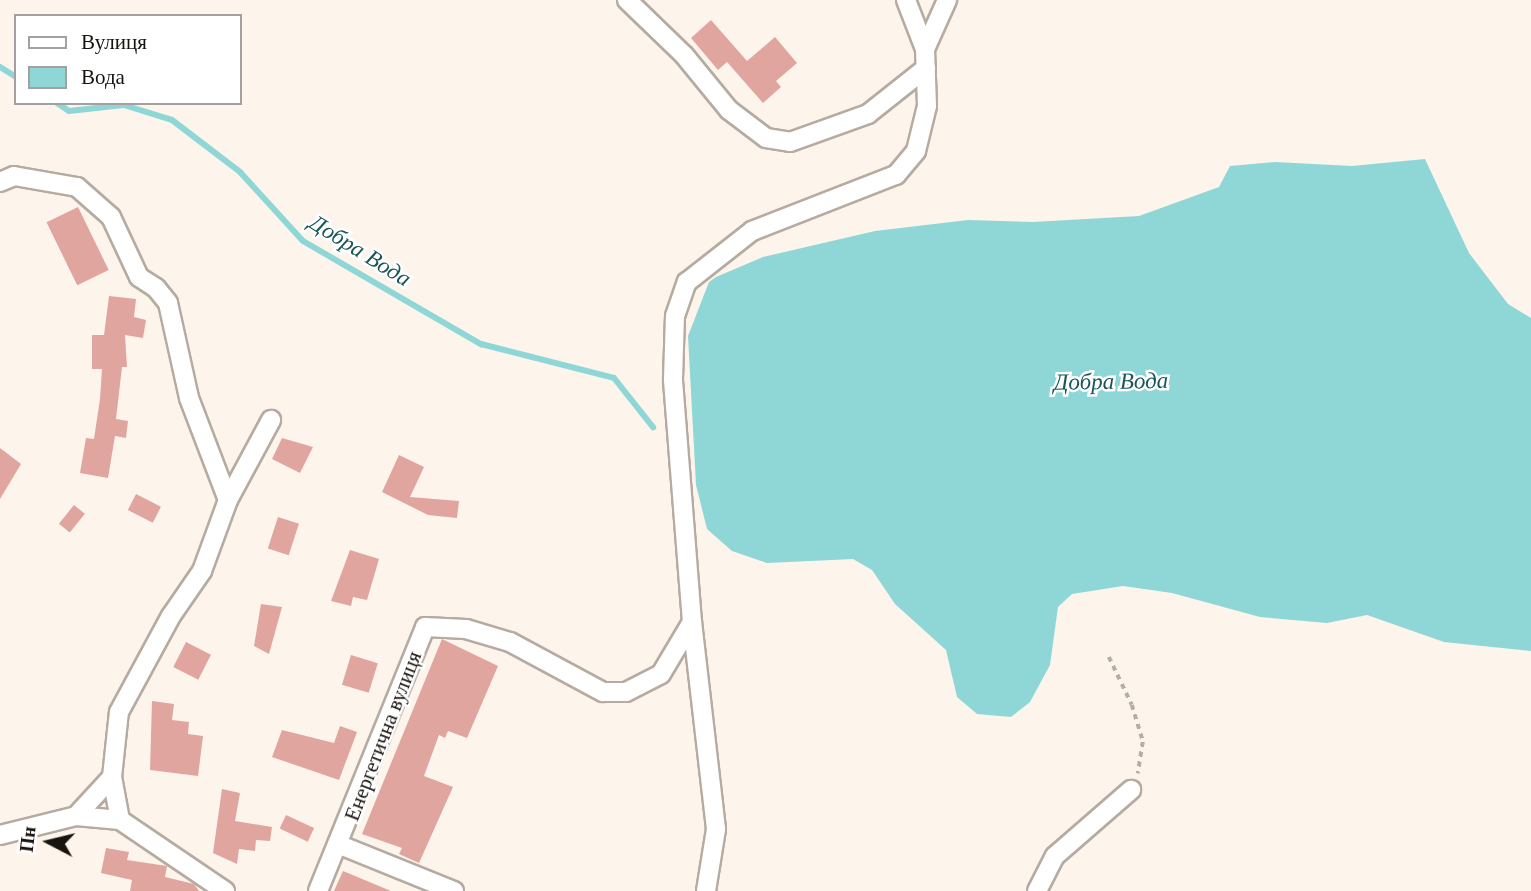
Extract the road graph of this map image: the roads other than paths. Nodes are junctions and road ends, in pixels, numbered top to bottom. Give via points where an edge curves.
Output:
1 (627, 0) edge
2 (906, 0) edge
3 (947, 0) edge
4 (925, 49) junction
5 (926, 68) junction
6 (0, 182) edge
7 (271, 420) dead end
8 (228, 500) junction
9 (692, 622) junction
10 (112, 777) junction
11 (1131, 790) road end
12 (76, 816) junction
13 (120, 820) junction
14 (0, 835) edge
15 (340, 845) junction
16 (225, 891) edge
17 (318, 891) edge
18 (454, 891) edge
19 (706, 891) edge
20 (1037, 891) edge

1 - 5 street via 684,55 729,110 766,138 790,142 868,114
2 - 4 street
3 - 4 street
4 - 5 street
5 - 9 street via 927,106 916,151 896,175 752,231 687,282 675,316 673,379
6 - 8 street via 14,176 77,187 111,218 139,277 168,303 189,398
7 - 8 street
8 - 10 street via 202,571 171,616 119,712
9 - 15 street, Енергетична вулиця via 661,674 626,692 603,692 510,642 466,629 425,627
9 - 19 street via 716,829
10 - 12 street
10 - 13 street
11 - 20 street via 1055,856
12 - 13 street
12 - 14 street
13 - 16 street
15 - 17 street, Енергетична вулиця
15 - 18 street, Енергетична вулиця

